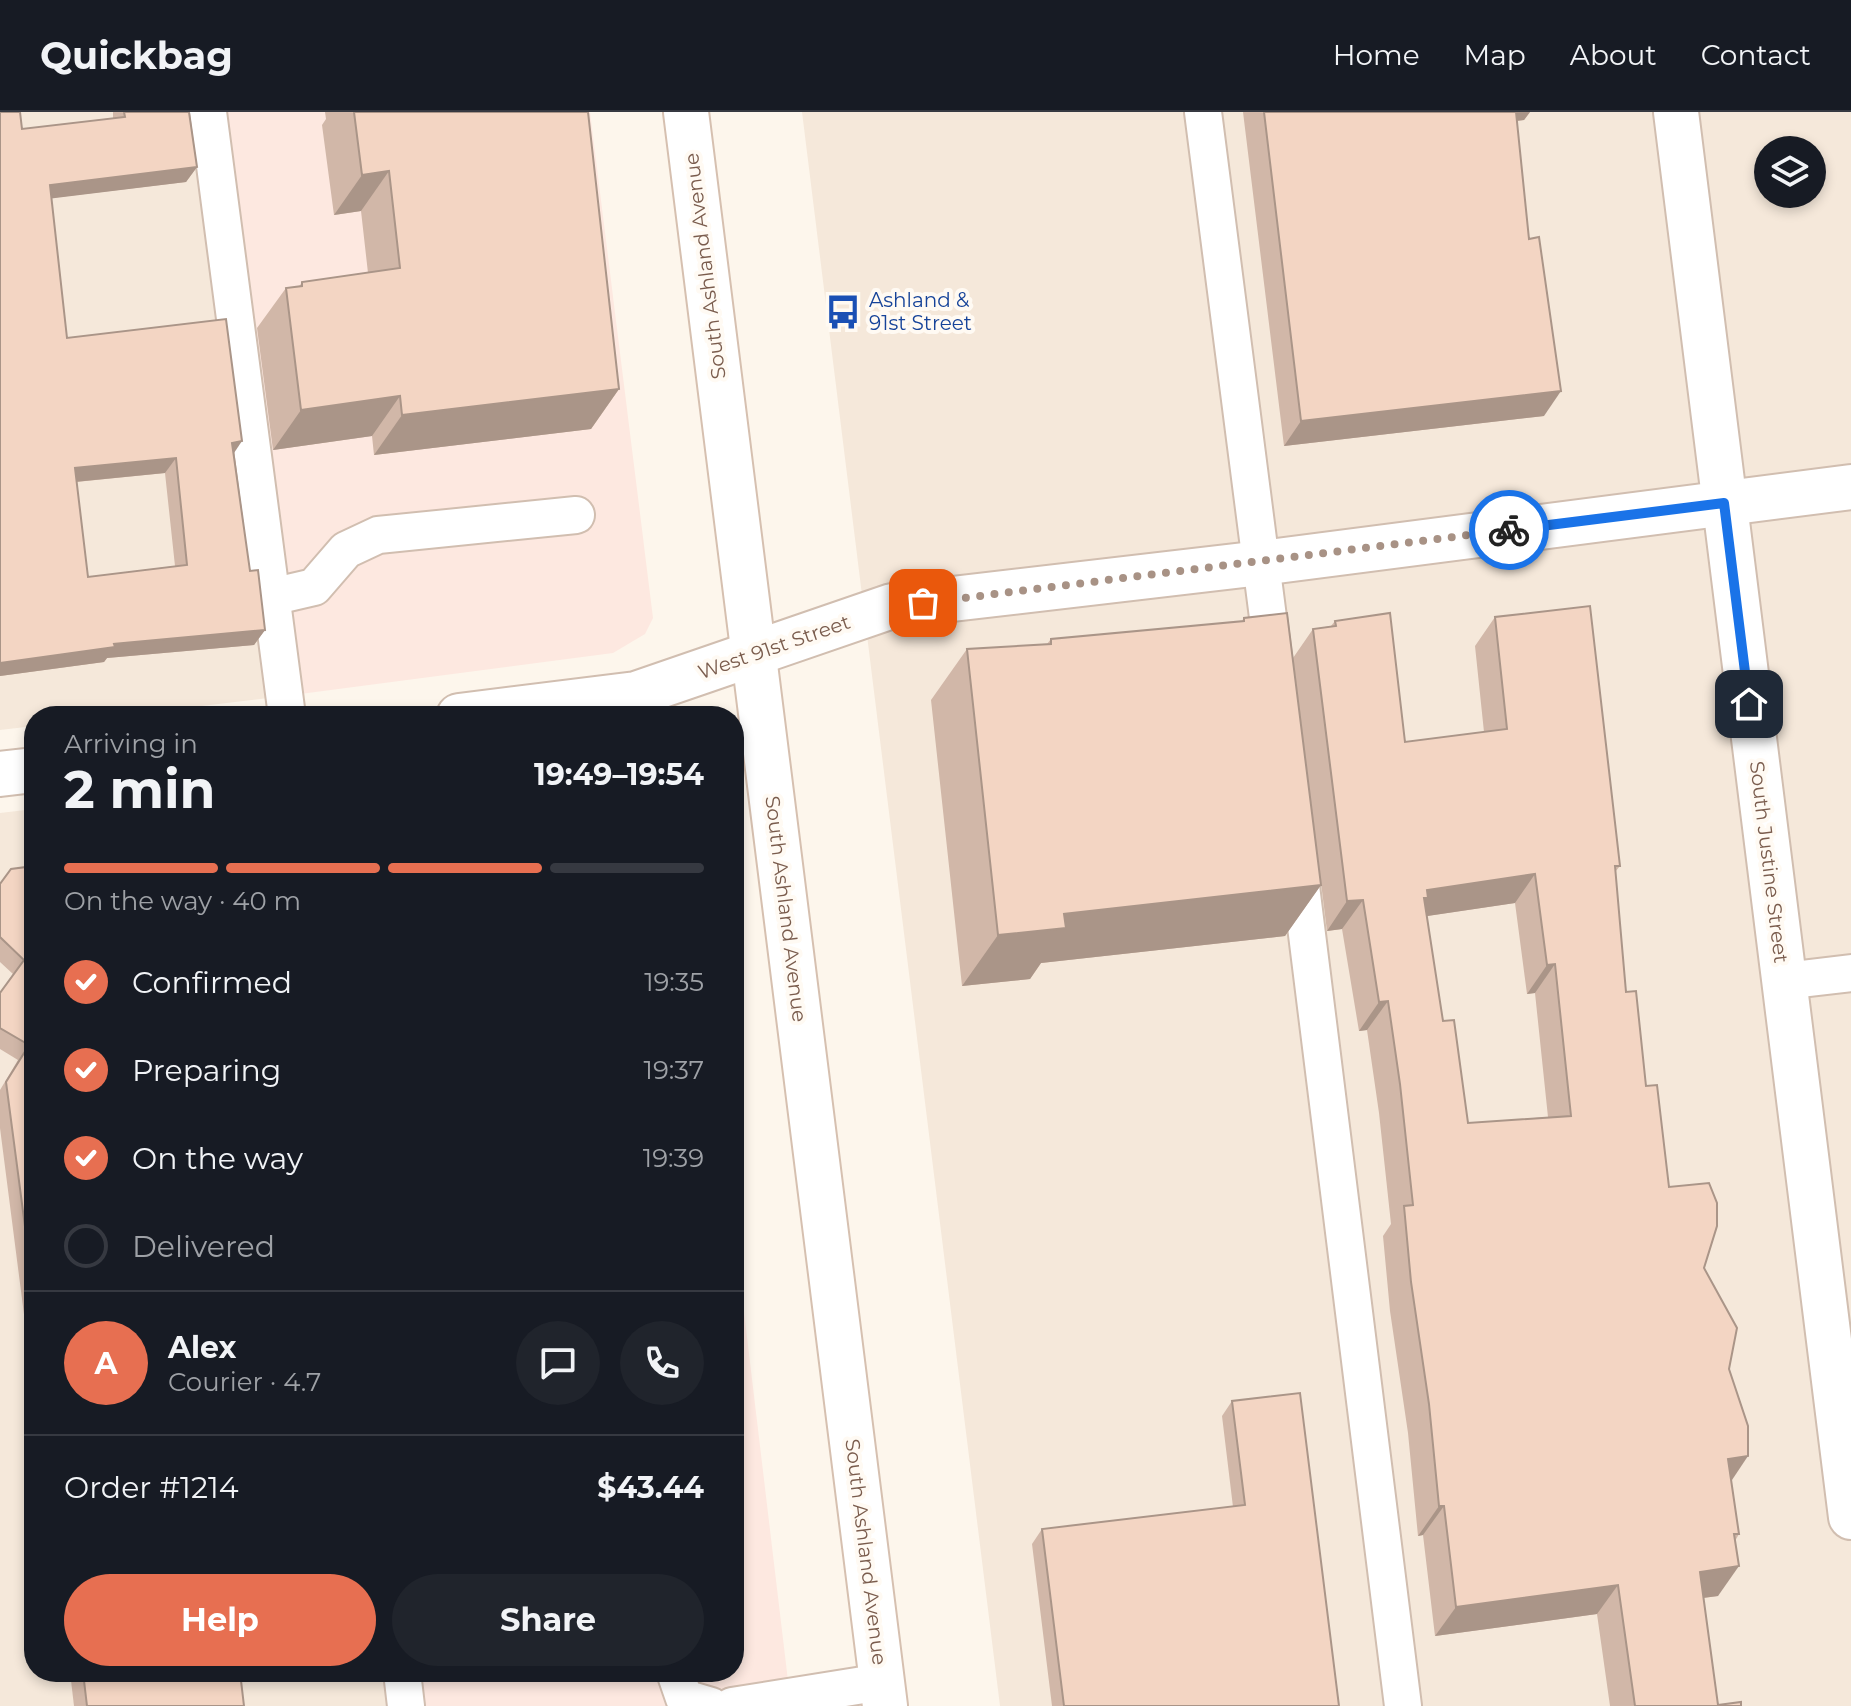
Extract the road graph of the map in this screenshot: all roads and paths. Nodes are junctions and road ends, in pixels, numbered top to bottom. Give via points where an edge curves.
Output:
1 (208, 112) edge
2 (686, 112) edge
3 (1203, 112) edge
4 (1676, 112) edge
5 (1851, 487) edge
6 (1724, 503) junction
7 (576, 515) dead end
8 (1261, 563) junction
9 (271, 597) junction
10 (753, 655) junction
11 (1279, 704) edge
12 (286, 706) edge
13 (539, 706) edge
14 (24, 771) edge
15 (0, 774) edge
16 (1294, 829) edge
17 (1851, 973) edge
18 (1784, 981) junction
19 (1851, 1517) edge
20 (403, 1682) edge
21 (678, 1682) edge
22 (884, 1694) edge
23 (406, 1706) edge
24 (711, 1706) edge
25 (732, 1706) edge
26 (1403, 1706) edge

1 - 9 lane
2 - 10 street, South Ashland Avenue
3 - 8 lane
4 - 6 street, South Justine Street
5 - 6 street, West 91st Street
6 - 8 street, West 91st Street
6 - 18 street, South Justine Street
7 - 9 lane via 378,535 346,550 314,587
8 - 10 street, West 91st Street via 892,606
8 - 11 lane
9 - 12 lane
10 - 13 street, West 91st Street via 636,694
10 - 22 street, South Ashland Avenue
14 - 15 street
16 - 26 lane
17 - 18 lane
18 - 19 street, South Justine Street
20 - 23 lane
21 - 24 lane via 684,1698
22 - 25 lane

